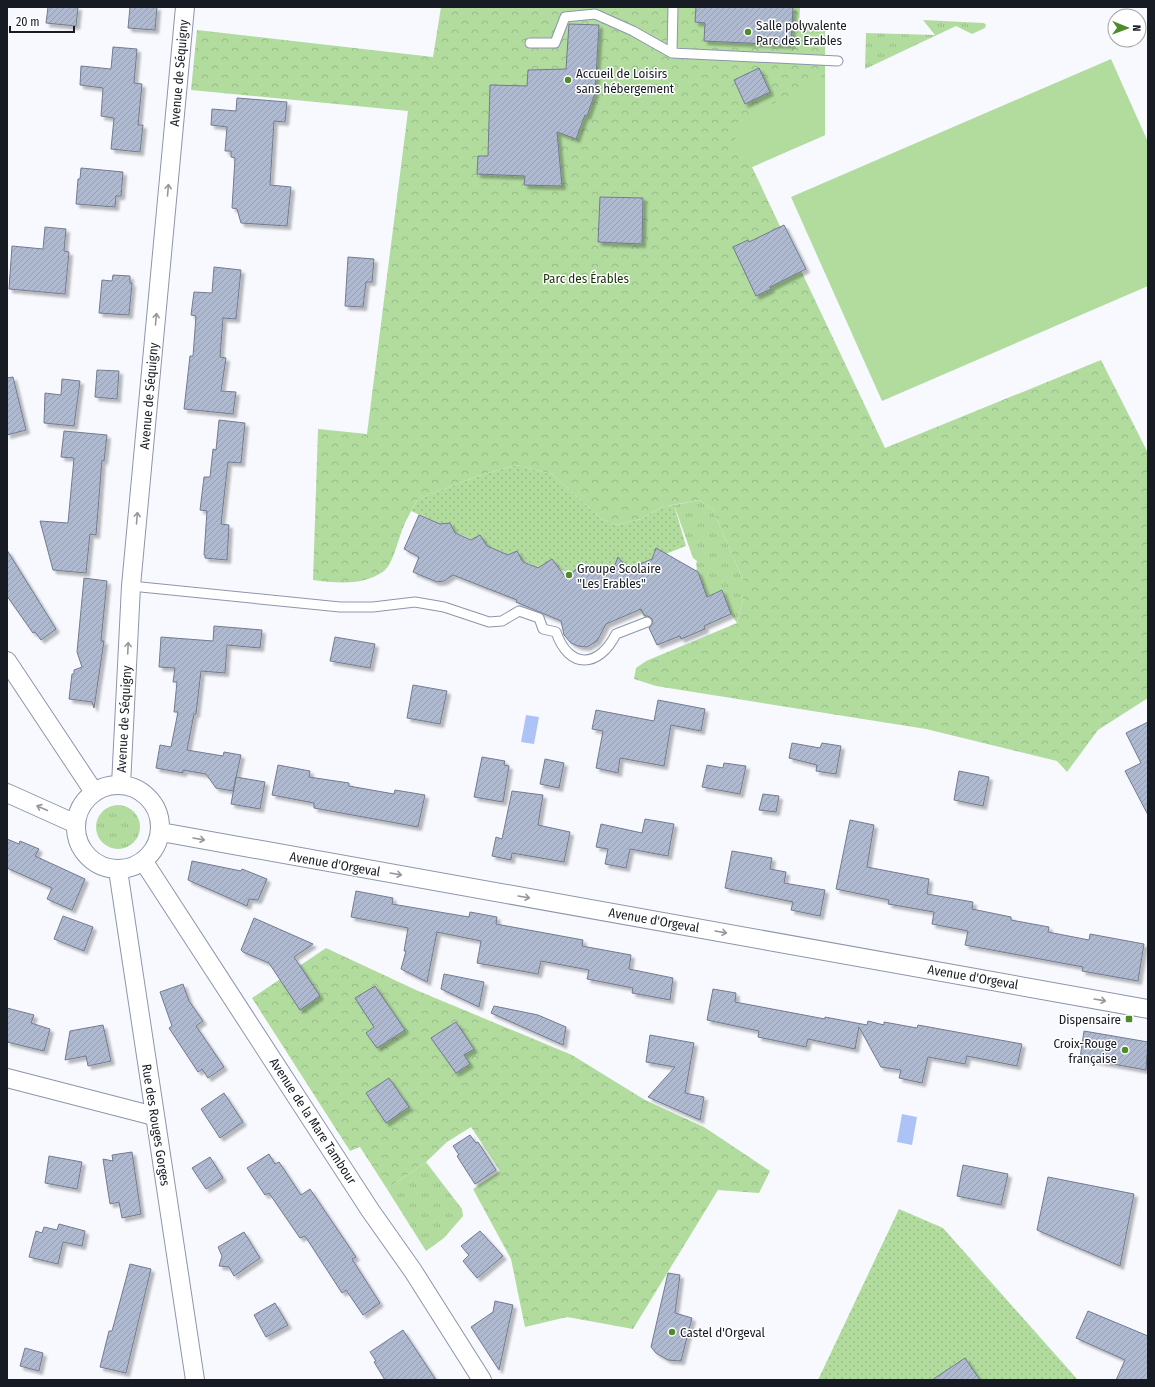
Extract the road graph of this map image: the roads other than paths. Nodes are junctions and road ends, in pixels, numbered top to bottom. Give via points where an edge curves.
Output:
1 (185, 7) edge
2 (672, 7) edge
3 (530, 43) dead end
4 (672, 53) junction
5 (838, 61) dead end
6 (131, 586) junction
7 (647, 622) dead end
8 (7, 661) edge
9 (120, 785) junction
10 (94, 792) junction
11 (7, 793) edge
12 (76, 824) junction
13 (161, 832) junction
14 (144, 862) junction
15 (118, 870) junction
16 (1148, 1009) edge
17 (7, 1078) edge
18 (154, 1116) junction
19 (195, 1380) edge
20 (482, 1380) edge

6 -> 1 street, Avenue de Séquigny
2 - 4 lane
3 - 4 lane via 555,44 565,17 595,14 633,31
4 - 5 lane
6 - 7 lane via 340,607 373,607 415,602 444,607 489,622 502,621 519,611 539,618 543,629 556,632 560,646 571,656 590,660 611,644 616,634
9 -> 6 street, Avenue de Séquigny
8 - 10 street
9 - 10 street via 107,786
9 - 13 street via 134,788 146,795 160,818
10 - 12 street via 84,802
12 -> 11 street
12 - 15 street via 77,839 88,858 97,864
13 - 14 street via 158,844
13 -> 16 street, Avenue d'Orgeval
14 - 15 street
14 - 20 street, Avenue de la Mare Tambour
15 - 18 street, Rue des Rouges Gorges
17 - 18 street
18 - 19 street, Rue des Rouges Gorges

